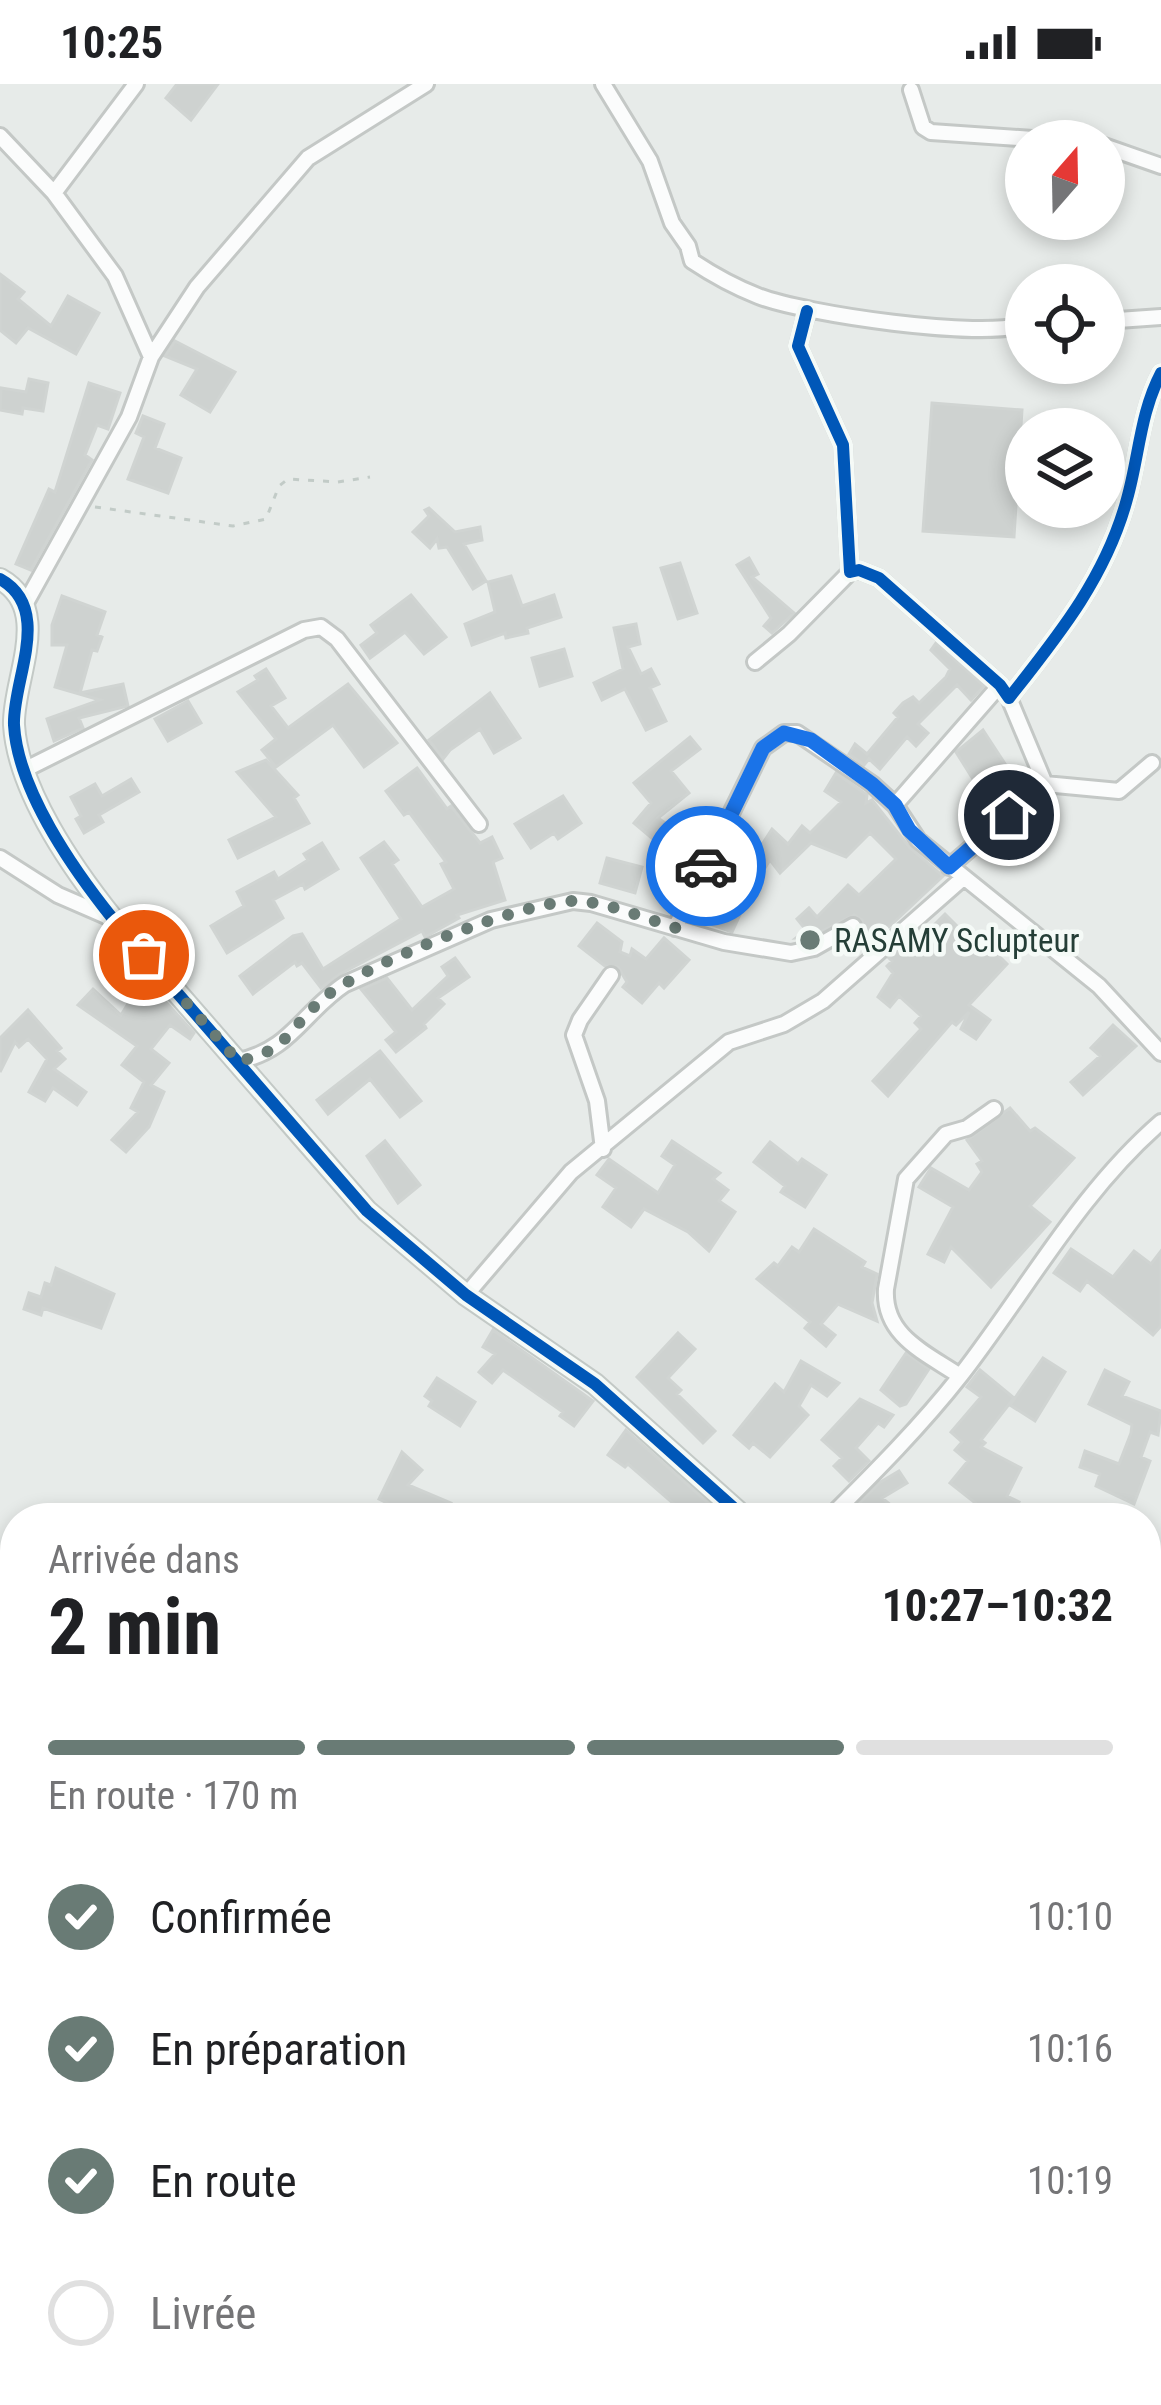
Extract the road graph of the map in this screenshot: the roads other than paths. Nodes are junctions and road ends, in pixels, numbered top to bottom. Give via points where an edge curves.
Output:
1 (136, 84) edge
2 (426, 84) edge
3 (603, 84) edge
4 (911, 89) dead end
5 (0, 136) edge
6 (1005, 137) edge
7 (1125, 153) edge
8 (1161, 166) edge
9 (53, 194) junction
10 (807, 310) junction
11 (1161, 317) edge
12 (1125, 320) edge
13 (1005, 329) edge
14 (151, 357) junction
15 (1161, 373) edge
16 (850, 572) junction
17 (0, 579) edge
18 (23, 608) junction
19 (754, 662) dead end
20 (1004, 692) junction
21 (1152, 763) dead end
22 (22, 771) junction
23 (1045, 784) junction
24 (895, 805) junction
25 (479, 824) dead end
26 (0, 858) edge
27 (949, 867) junction
28 (963, 878) junction
29 (113, 919) junction
30 (853, 926) dead end
31 (676, 928) junction
32 (611, 975) dead end
33 (1161, 1053) edge
34 (238, 1061) junction
35 (994, 1109) dead end
36 (1161, 1122) edge
37 (603, 1149) junction
38 (466, 1295) junction
39 (959, 1376) junction
40 (728, 1503) edge
41 (845, 1503) edge

1 - 9 street
2 - 14 street via 308,158 197,286
3 - 10 street via 650,161 692,261
4 - 6 street via 931,132
5 - 9 street
7 - 8 street
9 - 14 street via 116,276
10 - 13 street
10 - 16 street via 798,346 843,445
11 - 12 street
14 - 18 street via 129,417
15 - 20 street via 1111,548 1081,603
16 - 19 street
16 - 20 street via 879,578
17 - 18 street
18 - 22 street via 26,662 14,720
20 - 23 street
20 - 24 street
21 - 23 street via 1119,791
22 - 25 street via 321,627
22 - 29 street
23 - 27 street
24 - 27 street
24 - 31 street via 811,740 772,738
26 - 29 street
27 - 28 street
28 - 33 street via 1099,986
28 - 37 street via 823,1001 729,1042
29 - 34 street
30 - 31 street via 790,953
31 - 34 street via 591,903 522,910 345,984 276,1048
32 - 37 street via 574,1035 597,1101
34 - 38 street via 368,1211
35 - 39 street via 946,1134 906,1179 886,1289 894,1328
36 - 39 street via 1089,1196
37 - 38 street via 571,1172
38 - 40 street via 596,1384
39 - 41 street

